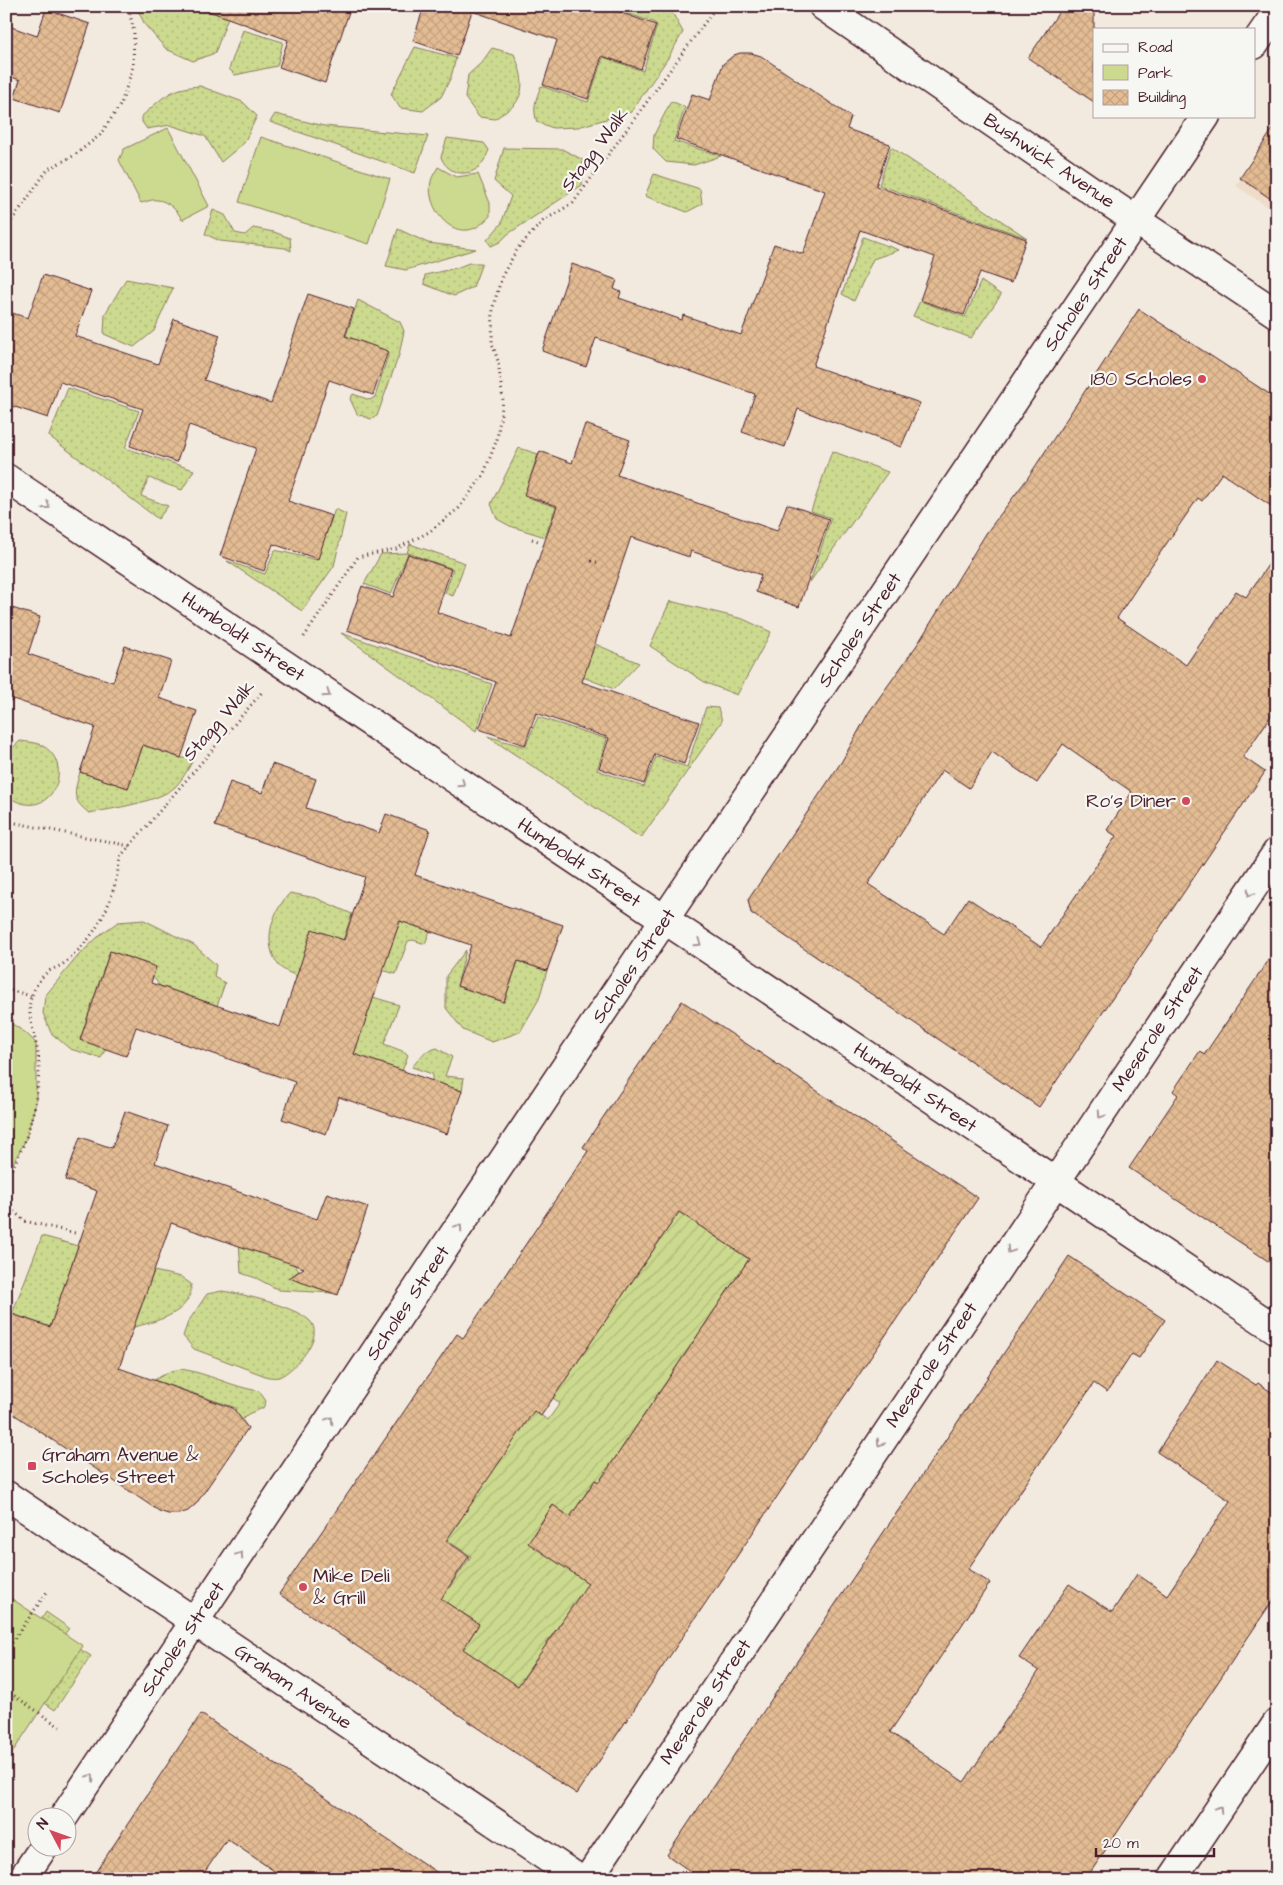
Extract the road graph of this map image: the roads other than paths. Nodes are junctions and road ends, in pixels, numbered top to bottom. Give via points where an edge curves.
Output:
1 (823, 6) edge
2 (1277, 12) edge
3 (1256, 42) edge
4 (1205, 118) edge
5 (1136, 220) junction
6 (1277, 314) edge
7 (6, 478) edge
8 (1277, 852) edge
9 (664, 920) junction
10 (1056, 1182) junction
11 (1277, 1330) edge
12 (6, 1495) edge
13 (196, 1622) junction
14 (1277, 1723) edge
15 (70, 1808) edge
16 (36, 1858) edge
17 (22, 1879) edge
18 (579, 1879) edge
19 (588, 1879) edge
20 (1172, 1879) edge

1 - 5 street, Bushwick Avenue
2 - 3 street
4 - 5 street, Scholes Street
5 - 6 street, Bushwick Avenue
5 - 9 street, Scholes Street
7 -> 9 street, Humboldt Street
8 -> 10 street, Meserole Street
9 -> 10 street, Humboldt Street
13 -> 9 street, Scholes Street
10 - 11 street, Humboldt Street
10 -> 19 street, Meserole Street
12 - 13 street, Graham Avenue
15 -> 13 street, Scholes Street
13 - 18 street, Graham Avenue
20 -> 14 street
16 - 17 street

